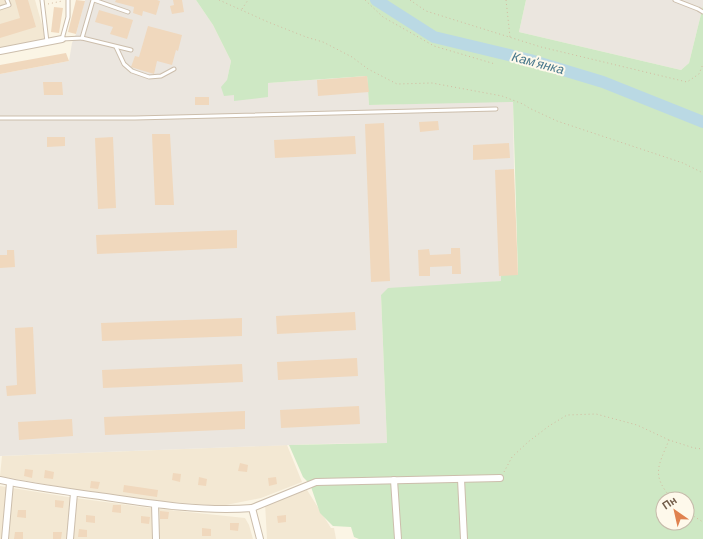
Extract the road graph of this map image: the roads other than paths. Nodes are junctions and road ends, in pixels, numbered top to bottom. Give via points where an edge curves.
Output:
1 (7, 0) edge
2 (42, 0) edge
3 (68, 0) edge
4 (93, 0) edge
5 (675, 0) edge
6 (0, 8) edge
7 (128, 12) dead end
8 (703, 12) edge
9 (82, 38) junction
10 (62, 39) junction
11 (47, 42) junction
12 (116, 47) junction
13 (131, 50) dead end
14 (0, 52) edge
15 (174, 69) dead end
16 (496, 109) dead end
17 (0, 118) edge
18 (500, 478) road end
19 (461, 479) junction
20 (0, 480) edge
21 (394, 480) junction
22 (10, 482) junction
23 (74, 493) junction
24 (155, 504) junction
25 (252, 508) junction
26 (5, 539) edge
27 (70, 539) edge
28 (156, 539) edge
29 (260, 539) edge
30 (398, 539) edge
31 (464, 539) edge

1 - 6 lane via 9,5
2 - 11 lane
3 - 10 lane via 68,17
4 - 7 lane
4 - 9 lane
5 - 8 lane
9 - 10 lane
9 - 12 lane
10 - 11 street
11 - 14 street
12 - 13 lane
12 - 15 lane via 124,64 132,71 149,77 161,76
16 - 17 lane via 134,118
18 - 19 street
19 - 21 street
19 - 31 street
20 - 22 street
21 - 25 street via 316,482
21 - 30 street
22 - 23 street
22 - 26 street
23 - 24 street
23 - 27 street
24 - 25 street
24 - 28 street
25 - 29 street

